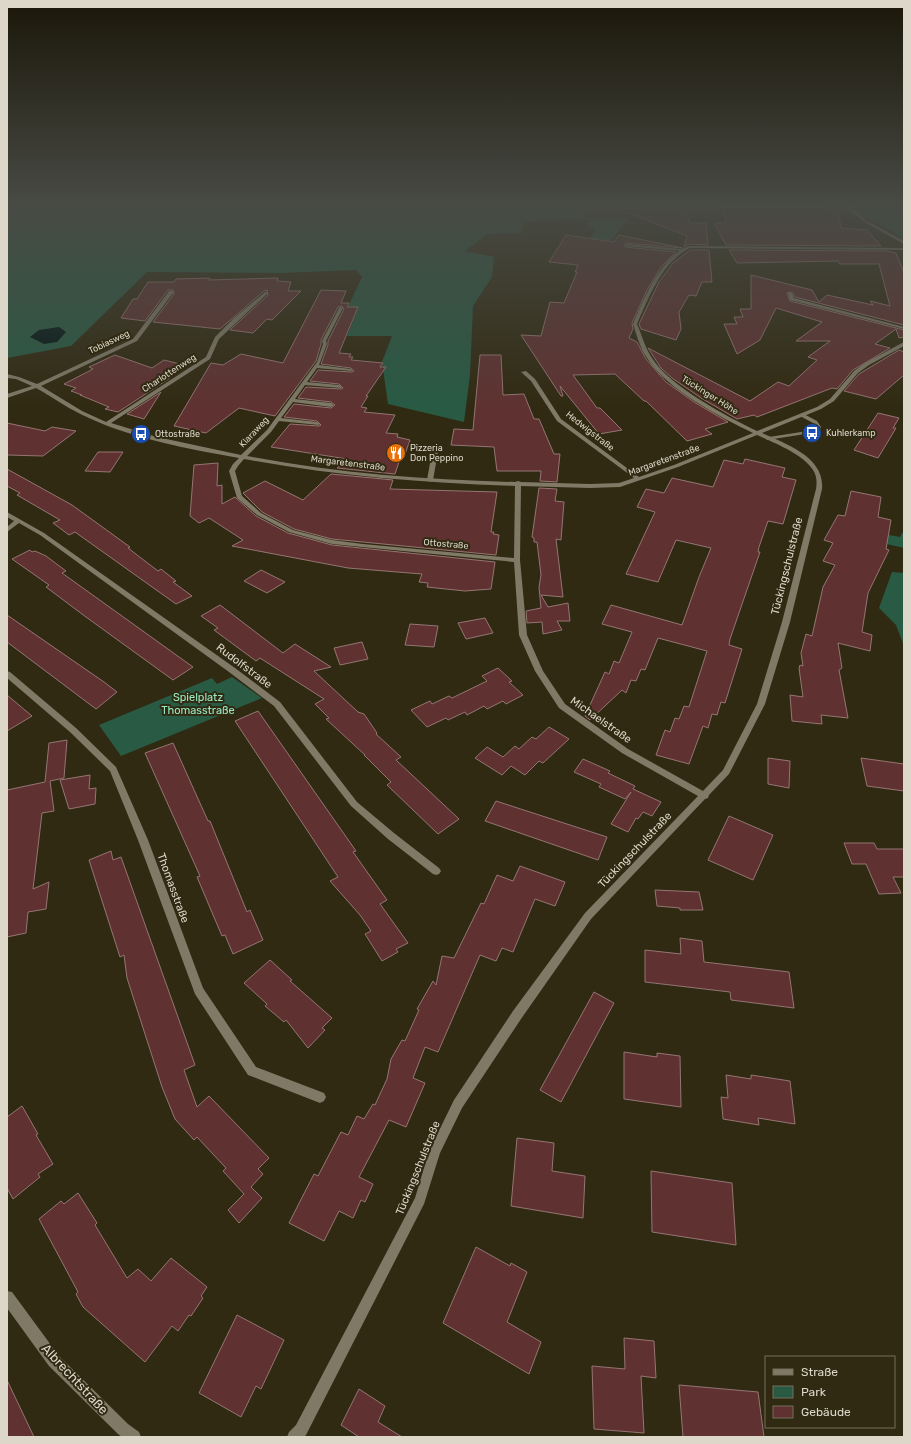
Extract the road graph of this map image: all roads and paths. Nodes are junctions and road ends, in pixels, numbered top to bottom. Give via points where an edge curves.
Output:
1 (663, 273) edge
2 (171, 292) dead end
3 (265, 293) dead end
4 (790, 294) dead end
5 (341, 308) dead end
6 (904, 328) edge
7 (904, 344) edge
8 (316, 366) junction
9 (351, 370) dead end
10 (524, 372) dead end
11 (7, 376) edge
12 (304, 382) junction
13 (36, 386) junction
14 (339, 387) dead end
15 (7, 396) edge
16 (291, 400) junction
17 (331, 405) dead end
18 (802, 415) junction
19 (278, 419) junction
20 (106, 424) junction
21 (317, 424) dead end
22 (758, 433) junction
23 (769, 439) junction
24 (434, 452) dead end
25 (243, 457) junction
26 (637, 478) junction
27 (430, 480) junction
28 (518, 483) junction
29 (7, 514) edge
30 (18, 521) junction
31 (7, 530) edge
32 (517, 560) junction
33 (7, 674) edge
34 (705, 796) junction
35 (436, 871) dead end
36 (320, 1097) dead end
37 (7, 1297) edge
38 (134, 1437) edge
39 (294, 1437) edge

1 - 22 street, Tückinger Höhe via 642,306 635,324 643,347 658,369 687,392
2 - 13 street, Tobiasweg via 135,340
3 - 20 street, Charlottenweg via 217,338 208,358
4 - 6 street via 792,299
5 - 8 street, Klaraweg via 324,341
7 - 18 street via 856,372 827,404
8 - 9 street
8 - 12 street, Klaraweg
10 - 26 street, Hedwigstraße via 533,380 559,420
11 - 13 street via 20,377
12 - 14 street
12 - 16 street, Klaraweg
13 - 15 street
13 - 20 street, Margaretenstraße via 79,412
16 - 17 street
16 - 19 street, Klaraweg
18 - 22 street
18 - 23 street via 817,424 816,431
19 - 21 street, Klaraweg
19 - 25 street, Klaraweg
20 - 25 street, Margaretenstraße via 180,444
22 - 23 street, Tückingschulstraße
22 - 26 street, Margaretenstraße via 676,466
23 - 34 street, Tückingschulstraße via 813,465 819,476 819,488 786,622 761,704 726,772
24 - 27 street
25 - 27 street, Margaretenstraße via 394,478
25 - 32 street, Ottostraße via 232,471 239,497 259,514 291,531 332,542 363,546
26 - 28 street, Margaretenstraße via 620,485
27 - 28 street, Margaretenstraße
28 - 32 street, Michaelstraße
29 - 30 street, Rudolfstraße
30 - 31 street
30 - 35 street, Rudolfstraße via 42,534 277,704 354,804
32 - 34 street, Michaelstraße via 523,635 539,671 562,706 625,751
33 - 36 street, Thomasstraße via 73,730 113,769 143,840 199,991 252,1071
34 - 39 street, Tückingschulstraße via 588,916 517,1015 458,1104 435,1151 420,1200 337,1364 301,1430
37 - 38 street, Albrechtstraße via 54,1360

